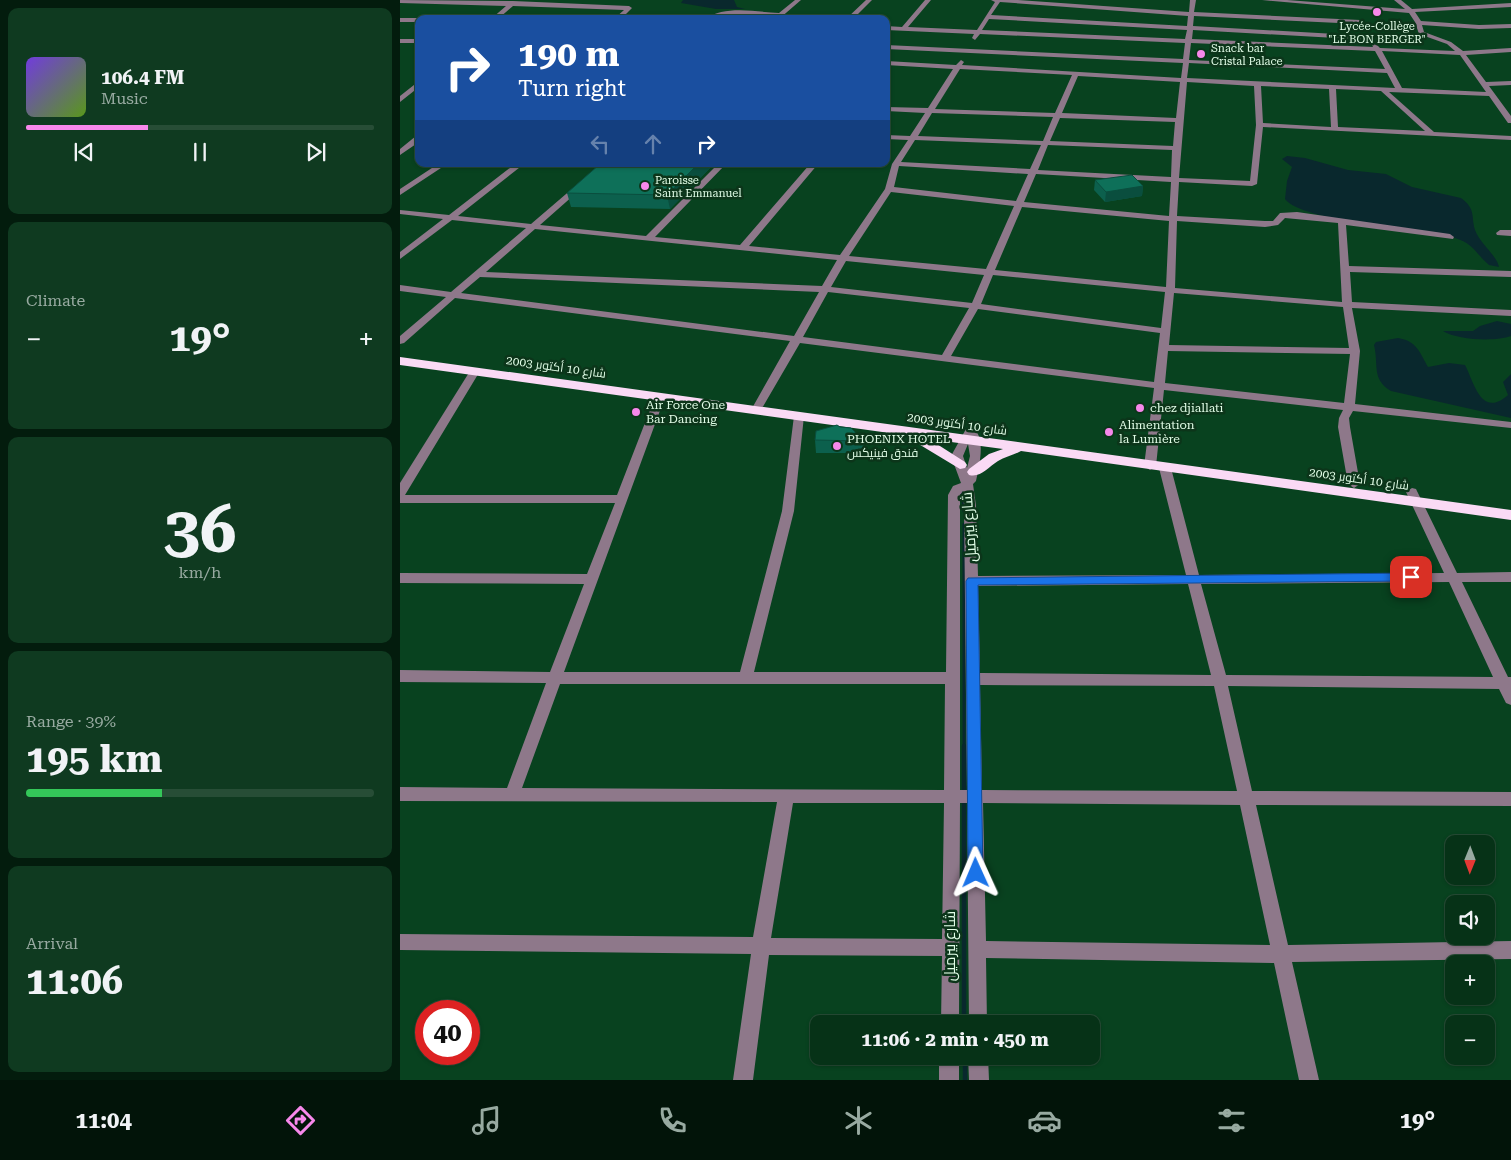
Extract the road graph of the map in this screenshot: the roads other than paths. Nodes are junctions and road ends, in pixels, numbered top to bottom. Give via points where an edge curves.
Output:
1 (586, 0) edge
2 (798, 0) edge
3 (869, 0) edge
4 (928, 0) edge
5 (994, 0) edge
6 (999, 0) edge
7 (1112, 0) edge
8 (1193, 0) edge
9 (1265, 0) edge
10 (1398, 0) edge
11 (1406, 0) edge
12 (400, 1) edge
13 (408, 2) junction
14 (514, 2) edge
15 (1511, 5) edge
16 (578, 6) junction
17 (1351, 6) junction
18 (400, 8) edge
19 (1108, 8) junction
20 (1419, 10) junction
21 (1411, 11) junction
22 (1191, 14) junction
23 (499, 15) edge
24 (622, 15) edge
25 (717, 15) edge
26 (755, 15) edge
27 (780, 15) edge
28 (854, 15) edge
29 (987, 17) junction
30 (400, 20) edge
31 (415, 20) edge
32 (1100, 22) junction
33 (1360, 22) junction
34 (1421, 23) junction
35 (1511, 26) edge
36 (890, 28) edge
37 (903, 28) junction
38 (1189, 28) junction
39 (978, 32) junction
40 (1095, 37) junction
41 (1371, 38) junction
42 (400, 41) edge
43 (415, 41) edge
44 (1188, 42) junction
45 (890, 47) edge
46 (968, 50) junction
47 (1378, 50) junction
48 (1511, 50) edge
49 (1501, 51) junction
50 (1462, 54) junction
51 (1511, 58) edge
52 (1186, 61) junction
53 (890, 63) edge
54 (959, 67) junction
55 (1389, 71) junction
56 (1076, 73) junction
57 (1184, 80) junction
58 (1511, 83) edge
59 (1257, 84) junction
60 (1485, 84) junction
61 (415, 87) edge
62 (1332, 87) junction
63 (1382, 89) junction
64 (400, 90) edge
65 (1400, 90) junction
66 (410, 91) junction
67 (415, 91) edge
68 (1492, 94) junction
69 (400, 100) edge
70 (890, 109) edge
71 (932, 110) junction
72 (1058, 114) junction
73 (1180, 120) junction
74 (1511, 121) edge
75 (1260, 125) junction
76 (1335, 129) junction
77 (1433, 135) junction
78 (890, 137) edge
79 (913, 138) junction
80 (1511, 138) edge
81 (415, 141) edge
82 (1045, 142) junction
83 (1176, 148) junction
84 (400, 152) edge
85 (896, 164) junction
86 (439, 167) edge
87 (516, 167) edge
88 (601, 167) edge
89 (719, 167) edge
90 (811, 167) edge
91 (1031, 173) junction
92 (1175, 179) junction
93 (888, 189) junction
94 (400, 193) edge
95 (1018, 204) junction
96 (400, 212) edge
97 (449, 218) junction
98 (1174, 220) junction
99 (1342, 222) junction
100 (531, 227) junction
101 (1500, 233) dead end
102 (1511, 233) edge
103 (1450, 237) dead end
104 (648, 239) junction
105 (742, 249) junction
106 (400, 256) edge
107 (843, 258) junction
108 (1345, 269) junction
109 (990, 272) junction
110 (476, 274) junction
111 (1511, 274) edge
112 (400, 288) edge
113 (825, 289) junction
114 (1170, 290) junction
115 (452, 295) junction
116 (1347, 304) junction
117 (975, 306) junction
118 (1511, 312) edge
119 (1164, 331) junction
120 (797, 339) junction
121 (400, 340) edge
122 (1163, 348) junction
123 (1354, 351) junction
124 (400, 353) edge
125 (946, 356) junction
126 (400, 361) edge
127 (475, 371) junction
128 (1160, 386) junction
129 (660, 397) junction
130 (759, 406) junction
131 (1349, 408) junction
132 (799, 416) junction
133 (1511, 425) edge
134 (910, 432) junction
135 (971, 436) junction
136 (1021, 447) junction
137 (1155, 463) junction
138 (960, 465) junction
139 (971, 478) junction
140 (1354, 484) junction
141 (400, 493) edge
142 (1414, 497) junction
143 (400, 499) edge
144 (622, 499) junction
145 (1511, 505) edge
146 (1511, 515) edge
147 (1451, 576) junction
148 (1511, 577) edge
149 (400, 578) edge
150 (1194, 578) junction
151 (592, 579) junction
152 (972, 581) junction
153 (400, 676) edge
154 (554, 678) junction
155 (952, 678) junction
156 (745, 679) junction
157 (973, 679) junction
158 (1220, 681) junction
159 (1507, 684) edge
160 (1511, 699) edge
161 (400, 794) edge
162 (512, 794) junction
163 (786, 795) junction
164 (951, 796) junction
165 (975, 796) junction
166 (1247, 799) junction
167 (1511, 799) edge
168 (400, 942) edge
169 (761, 945) junction
170 (950, 948) junction
171 (977, 949) junction
172 (1511, 950) edge
173 (1281, 954) junction
174 (950, 1015) edge
175 (978, 1015) edge
176 (949, 1065) edge
177 (978, 1065) edge
178 (743, 1080) edge
179 (949, 1080) edge
180 (979, 1080) edge
181 (1309, 1080) edge

1 - 16 street
2 - 27 street
3 - 28 street
4 - 37 street
5 - 6 street
6 - 19 street
6 - 29 street
7 - 19 street
8 - 22 street
9 - 17 street
10 - 21 street
11 - 20 street
12 - 13 street
13 - 14 street
13 - 18 street
14 - 16 street
14 - 23 street
15 - 20 street
16 - 24 street via 632,6
17 - 21 street
17 - 33 street
19 - 22 street
19 - 32 street
20 - 21 street
21 - 34 street
22 - 33 street
22 - 38 street
25 - 26 street
29 - 32 street
29 - 39 street
30 - 31 street
32 - 38 street
32 - 40 street
33 - 41 street
34 - 35 street
34 - 50 street via 1424,35 1449,43
36 - 37 street
37 - 39 street
38 - 41 street
38 - 44 street
39 - 40 street
39 - 46 street
40 - 44 street
41 - 47 street
42 - 43 street
44 - 47 street
44 - 52 street
45 - 46 street
46 - 52 street
46 - 54 street
47 - 50 street
47 - 55 street
48 - 49 street
49 - 50 street
49 - 51 street
50 - 60 street
52 - 55 street
52 - 57 street
53 - 54 street
54 - 56 street
54 - 71 street
55 - 65 street
56 - 57 street
56 - 72 street
57 - 59 street
57 - 73 street
58 - 60 street
59 - 62 street
59 - 75 street
60 - 68 street
61 - 66 street
62 - 63 street
62 - 76 street
63 - 65 street
63 - 77 street
64 - 66 street
65 - 68 street
66 - 67 street
66 - 69 street
68 - 74 street
70 - 71 street
71 - 72 street
71 - 79 street
72 - 73 street
72 - 82 street
73 - 83 street
75 - 76 street
75 - 92 street via 1252,184
76 - 77 street
77 - 80 street
78 - 79 street
79 - 82 street
79 - 85 street
81 - 84 street
82 - 83 street
82 - 91 street
83 - 92 street
85 - 91 street
85 - 93 street
86 - 94 street
87 - 97 street
88 - 100 street
89 - 104 street
90 - 105 street
91 - 92 street
91 - 95 street
92 - 98 street
93 - 95 street
93 - 107 street
95 - 98 street
95 - 109 street
96 - 97 street
97 - 100 street
97 - 106 street
98 - 99 street via 1271,224 1289,214
98 - 114 street
99 - 103 street
99 - 108 street
100 - 104 street
100 - 110 street
101 - 102 street
104 - 105 street
105 - 107 street
107 - 109 street
107 - 113 street
108 - 111 street
108 - 116 street
109 - 114 street
109 - 117 street
110 - 113 street
110 - 115 street
112 - 115 street
113 - 117 street
113 - 120 street
114 - 116 street
114 - 119 street
115 - 120 street
115 - 121 street
116 - 118 street
116 - 123 street
117 - 119 street
117 - 125 street
119 - 122 street
120 - 125 street
120 - 130 street
122 - 123 street
122 - 128 street
123 - 131 street
124 - 130 highway, شارع 10 أكتوبر 2003
125 - 128 street
126 - 127 highway, شارع 10 أكتوبر 2003
127 - 129 highway, شارع 10 أكتوبر 2003
127 - 141 street
128 - 131 street
128 - 137 street
129 - 130 highway, شارع 10 أكتوبر 2003
129 - 144 street
130 - 132 highway, شارع 10 أكتوبر 2003
130 - 135 highway, شارع 10 أكتوبر 2003
131 - 133 street
131 - 140 street via 1344,427
132 - 134 highway, شارع 10 أكتوبر 2003
132 - 156 street via 789,504
134 - 135 highway, شارع 10 أكتوبر 2003
134 - 138 highway
135 - 136 highway, شارع 10 أكتوبر 2003
135 - 137 highway, شارع 10 أكتوبر 2003
135 - 138 street via 958,452
135 - 139 street
136 - 137 highway, شارع 10 أكتوبر 2003
136 - 139 highway via 994,456
137 - 140 highway, شارع 10 أكتوبر 2003
137 - 142 highway, شارع 10 أكتوبر 2003
137 - 150 street
138 - 139 street
139 - 152 street, شارع بيرميل
139 - 155 street, شارع بيرميل via 954,495
140 - 142 highway, شارع 10 أكتوبر 2003
142 - 145 highway, شارع 10 أكتوبر 2003
142 - 146 highway, شارع 10 أكتوبر 2003
142 - 147 street
143 - 144 street
144 - 151 street
147 - 148 street
147 - 150 street
147 - 159 street
149 - 151 street
150 - 152 street
150 - 158 street
151 - 154 street
152 - 157 street, شارع بيرميل
153 - 154 street
154 - 156 street
154 - 162 street
155 - 156 street
155 - 164 street, شارع بيرميل
157 - 158 street
157 - 165 street, شارع بيرميل
158 - 159 street
158 - 166 street
159 - 160 street
161 - 162 street
162 - 163 street
163 - 164 street
163 - 169 street
164 - 165 street
164 - 170 street, شارع بيرميل
165 - 166 street
165 - 171 street, شارع بيرميل
166 - 167 street
166 - 173 street
168 - 169 street
169 - 170 street
169 - 178 street
170 - 174 street, شارع بيرميل
171 - 173 street
171 - 175 street, شارع بيرميل
172 - 173 street
173 - 181 street
176 - 179 street
177 - 180 street

